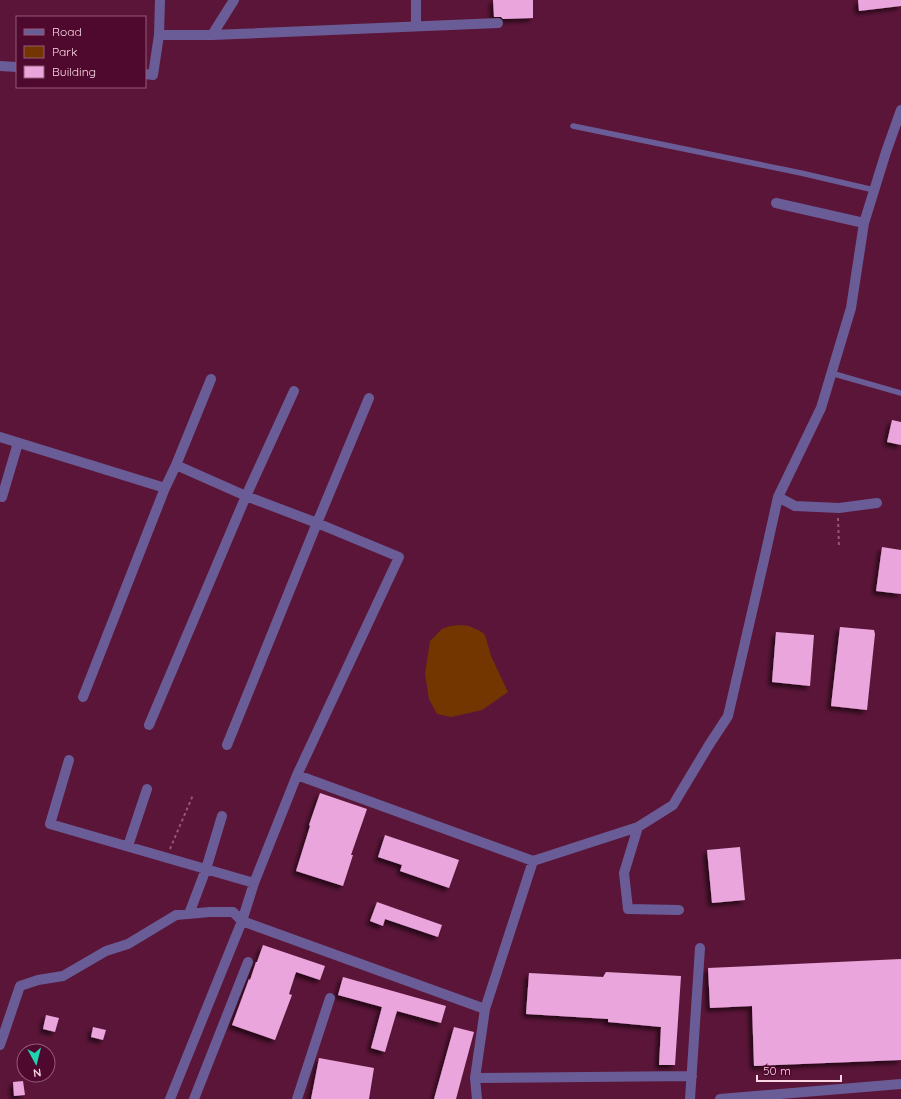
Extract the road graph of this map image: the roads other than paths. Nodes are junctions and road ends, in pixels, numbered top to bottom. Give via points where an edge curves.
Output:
1 (160, 0) edge
2 (234, 0) edge
3 (416, 0) edge
4 (498, 23) dead end
5 (416, 26) junction
6 (159, 35) junction
7 (212, 35) junction
8 (0, 66) edge
9 (16, 67) edge
10 (146, 74) edge
11 (901, 110) edge
12 (573, 126) dead end
13 (874, 190) junction
14 (776, 203) dead end
15 (864, 223) junction
16 (831, 373) junction
17 (211, 379) dead end
18 (294, 391) dead end
19 (901, 393) edge
20 (370, 398) dead end
21 (0, 437) edge
22 (18, 443) junction
23 (176, 465) junction
24 (165, 488) junction
25 (246, 496) junction
26 (2, 497) dead end
27 (778, 497) junction
28 (877, 503) dead end
29 (317, 522) junction
30 (83, 697) dead end
31 (149, 725) dead end
32 (227, 745) dead end
33 (69, 760) dead end
34 (297, 775) junction
35 (147, 789) dead end
36 (222, 816) dead end
37 (638, 827) junction
38 (128, 846) junction
39 (533, 861) junction
40 (206, 869) junction
41 (254, 883) junction
42 (679, 910) dead end
43 (189, 914) junction
44 (242, 921) junction
45 (700, 948) dead end
46 (248, 962) dead end
47 (330, 998) dead end
48 (485, 1009) junction
49 (0, 1044) edge
50 (692, 1076) junction
51 (475, 1078) junction
52 (901, 1084) edge
53 (170, 1099) edge
54 (194, 1099) edge
55 (297, 1099) edge
56 (477, 1099) edge
57 (690, 1099) edge
58 (720, 1099) edge

1 - 6 street
2 - 7 street
3 - 5 street
4 - 5 street
5 - 7 street
6 - 7 street
6 - 10 street via 153,75
8 - 9 street
11 - 13 street
12 - 13 lane
13 - 15 street
14 - 15 street
15 - 16 street via 851,308
16 - 19 lane
16 - 27 street via 821,408
17 - 23 street
18 - 25 street
20 - 29 street
21 - 22 street
22 - 24 street
22 - 26 street
23 - 24 street
23 - 25 street
24 - 30 street
25 - 29 street
25 - 31 street
27 - 28 street via 795,506 838,508
27 - 37 street via 728,716 672,805
29 - 32 street
29 - 34 street via 399,557
33 - 38 street via 50,824
34 - 39 street
34 - 41 street
35 - 38 street
36 - 40 street
37 - 39 street
37 - 42 street via 624,873 628,909
38 - 40 street
39 - 48 street
40 - 41 street
40 - 43 street
41 - 44 street
43 - 44 street via 233,912
43 - 49 street via 176,915 128,944 106,951 63,976 20,986
44 - 48 street
44 - 53 street
45 - 50 street
46 - 54 street
47 - 55 street
48 - 51 street
50 - 51 street
50 - 57 street
51 - 56 street
52 - 58 street

